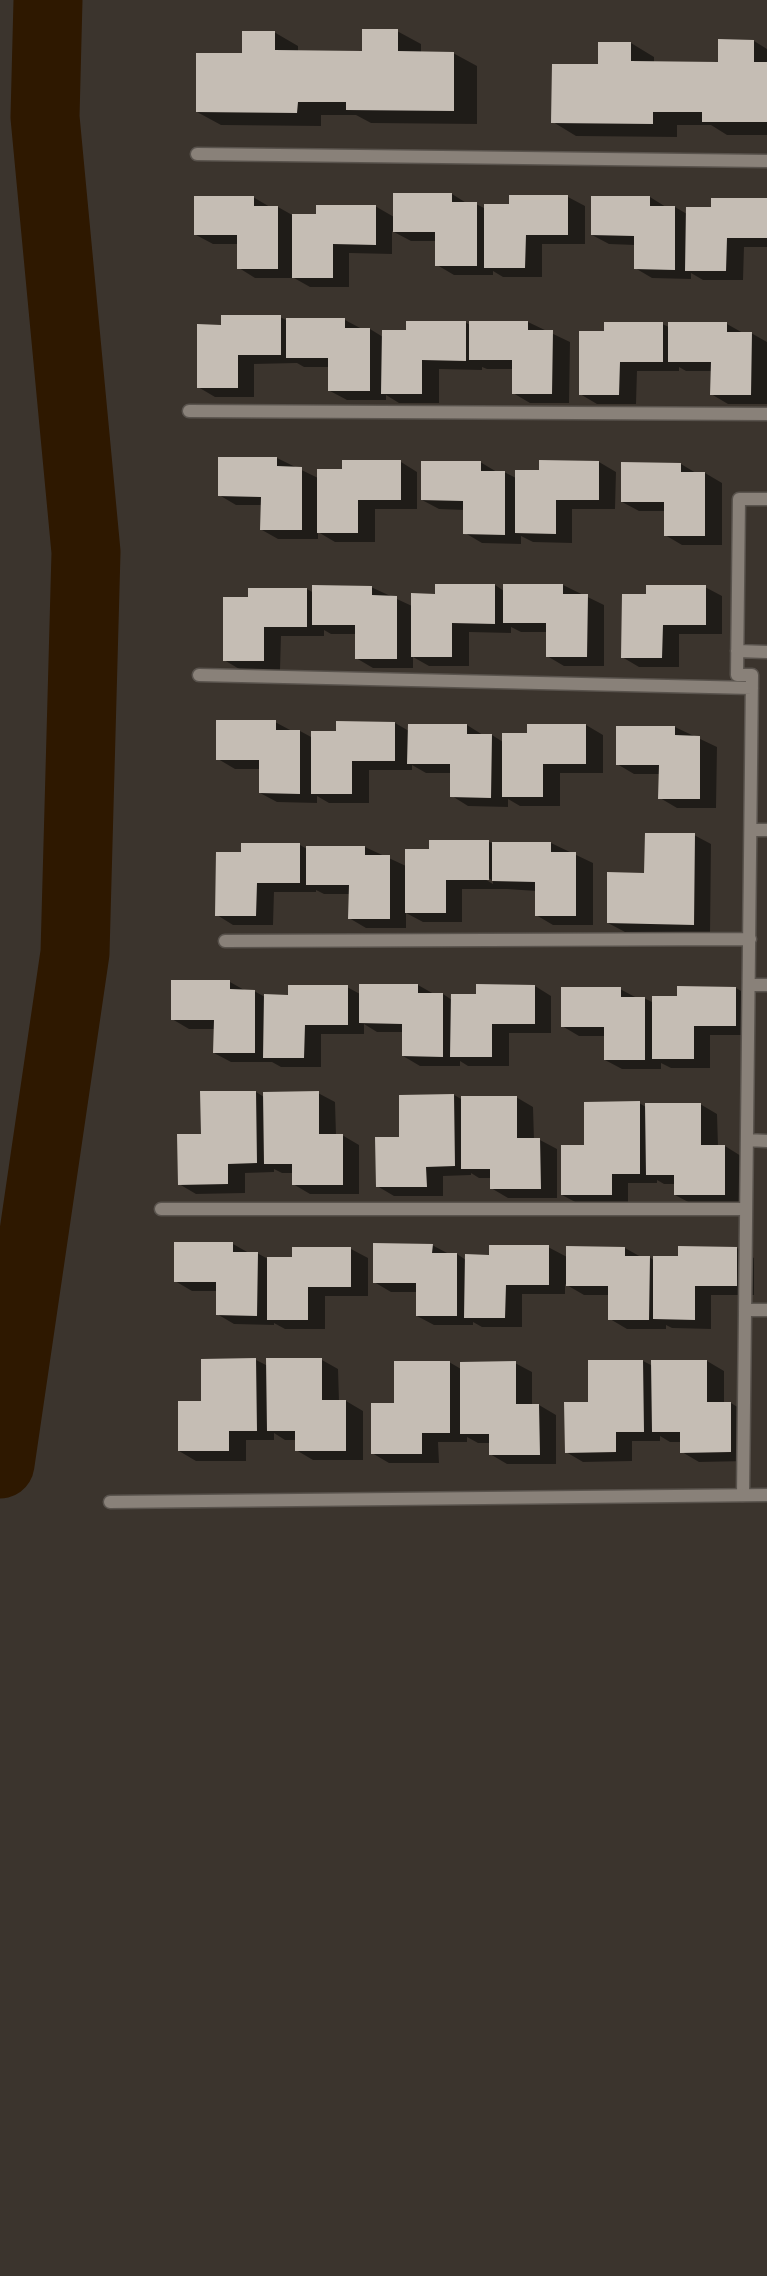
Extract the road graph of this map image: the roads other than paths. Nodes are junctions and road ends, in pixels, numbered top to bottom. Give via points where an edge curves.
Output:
1 (197, 154) dead end
2 (767, 161) edge
3 (189, 411) dead end
4 (767, 414) edge
5 (767, 498) edge
6 (738, 651) junction
7 (767, 652) edge
8 (199, 675) dead end
9 (752, 688) junction
10 (751, 830) junction
11 (767, 830) edge
12 (750, 939) junction
13 (225, 941) dead end
14 (749, 985) junction
15 (767, 985) edge
16 (747, 1140) junction
17 (767, 1141) edge
18 (161, 1209) dead end
19 (746, 1209) junction
20 (745, 1310) junction
21 (767, 1310) edge
22 (743, 1495) junction
23 (767, 1495) edge
24 (110, 1502) dead end

1 - 2 street
3 - 4 street
5 - 6 street via 739,498
6 - 7 street
6 - 9 street via 737,675 752,675
8 - 9 street
9 - 10 street
10 - 11 street
10 - 12 street
12 - 13 street
12 - 14 street
14 - 15 street
14 - 16 street
16 - 17 street
16 - 19 street
18 - 19 street
19 - 20 street
20 - 21 street
20 - 22 street
22 - 23 street
22 - 24 street

